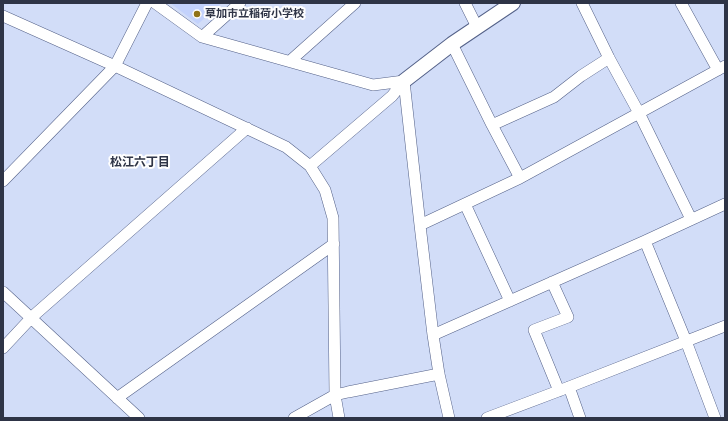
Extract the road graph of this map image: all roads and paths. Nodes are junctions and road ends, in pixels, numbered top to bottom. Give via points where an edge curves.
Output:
1 (147, 3) edge
2 (155, 3) edge
3 (240, 3) edge
4 (355, 3) edge
5 (465, 3) edge
6 (513, 3) edge
7 (582, 3) edge
8 (681, 3) edge
9 (3, 16) edge
10 (477, 27) junction
11 (202, 37) junction
12 (452, 44) junction
13 (609, 58) junction
14 (290, 61) junction
15 (115, 66) junction
16 (722, 68) edge
17 (404, 81) junction
18 (639, 113) junction
19 (492, 125) junction
20 (247, 128) junction
21 (310, 166) junction
22 (520, 178) junction
23 (3, 181) edge
24 (465, 204) junction
25 (725, 204) edge
26 (691, 219) junction
27 (420, 225) junction
28 (645, 241) junction
29 (334, 244) junction
30 (552, 282) junction
31 (3, 292) edge
32 (510, 301) junction
33 (32, 318) junction
34 (725, 326) edge
35 (433, 335) junction
36 (686, 341) junction
37 (3, 348) edge
38 (439, 374) junction
39 (564, 389) junction
40 (334, 395) junction
41 (117, 398) junction
42 (712, 417) edge
43 (139, 418) edge
44 (294, 418) edge
45 (339, 418) edge
46 (448, 418) edge
47 (487, 418) edge
48 (580, 418) edge

1 - 15 street
2 - 11 street
3 - 11 street
4 - 14 street
5 - 10 street
6 - 10 street
7 - 13 street
8 - 16 street
9 - 15 street
10 - 12 street
11 - 14 street
12 - 17 street
12 - 19 street
13 - 18 street
13 - 19 street via 554,97
14 - 17 street via 373,85
15 - 20 street
15 - 23 street
16 - 18 street
17 - 21 street via 392,96
17 - 27 street
18 - 22 street
18 - 26 street
19 - 22 street
20 - 21 street via 286,147
20 - 33 street
21 - 29 street via 325,190 333,218
22 - 24 street
24 - 27 street
24 - 32 street
25 - 26 street
26 - 28 street
27 - 35 street
28 - 30 street
28 - 36 street
29 - 40 street
29 - 41 street
30 - 32 street
30 - 39 street via 568,317 534,330
31 - 33 street
32 - 35 street
33 - 37 street
33 - 41 street
34 - 36 street
35 - 38 street
36 - 39 street
36 - 42 street
38 - 40 street
38 - 46 street
39 - 47 street
39 - 48 street
40 - 44 street
40 - 45 street
41 - 43 street

